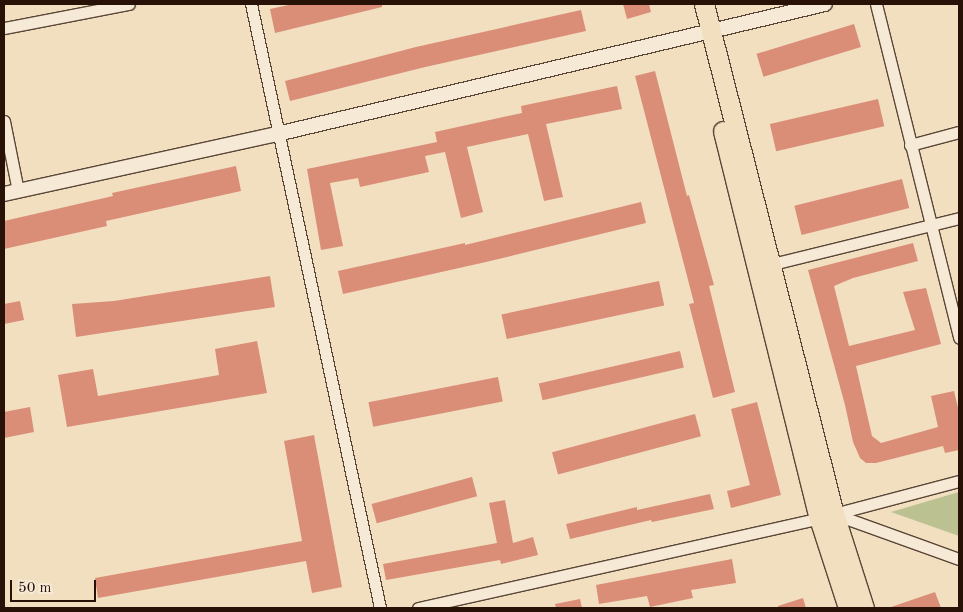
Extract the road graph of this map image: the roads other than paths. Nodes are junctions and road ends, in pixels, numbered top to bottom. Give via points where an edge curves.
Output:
1 (129, 4) edge
2 (251, 4) edge
3 (690, 4) edge
4 (704, 4) edge
5 (825, 4) edge
6 (876, 4) edge
7 (4, 28) edge
8 (704, 33) junction
9 (4, 121) edge
10 (959, 132) edge
11 (277, 134) junction
12 (910, 145) junction
13 (18, 191) junction
14 (4, 194) edge
15 (959, 218) edge
16 (930, 225) junction
17 (764, 266) junction
18 (954, 297) edge
19 (959, 338) edge
20 (959, 481) edge
21 (827, 516) junction
22 (959, 559) edge
23 (380, 608) edge
24 (418, 608) edge
25 (848, 608) edge
26 (864, 608) edge

1 - 7 street
2 - 11 street
3 - 8 highway
4 - 8 highway
5 - 8 street
6 - 12 street
8 - 11 street
8 - 17 highway
9 - 13 street
10 - 12 street
11 - 13 street
11 - 23 street
12 - 16 street
13 - 14 street
15 - 16 street
16 - 17 street
16 - 18 street
17 - 21 highway
18 - 19 street
20 - 21 street
21 - 22 street
21 - 24 street
21 - 25 highway
21 - 26 highway

